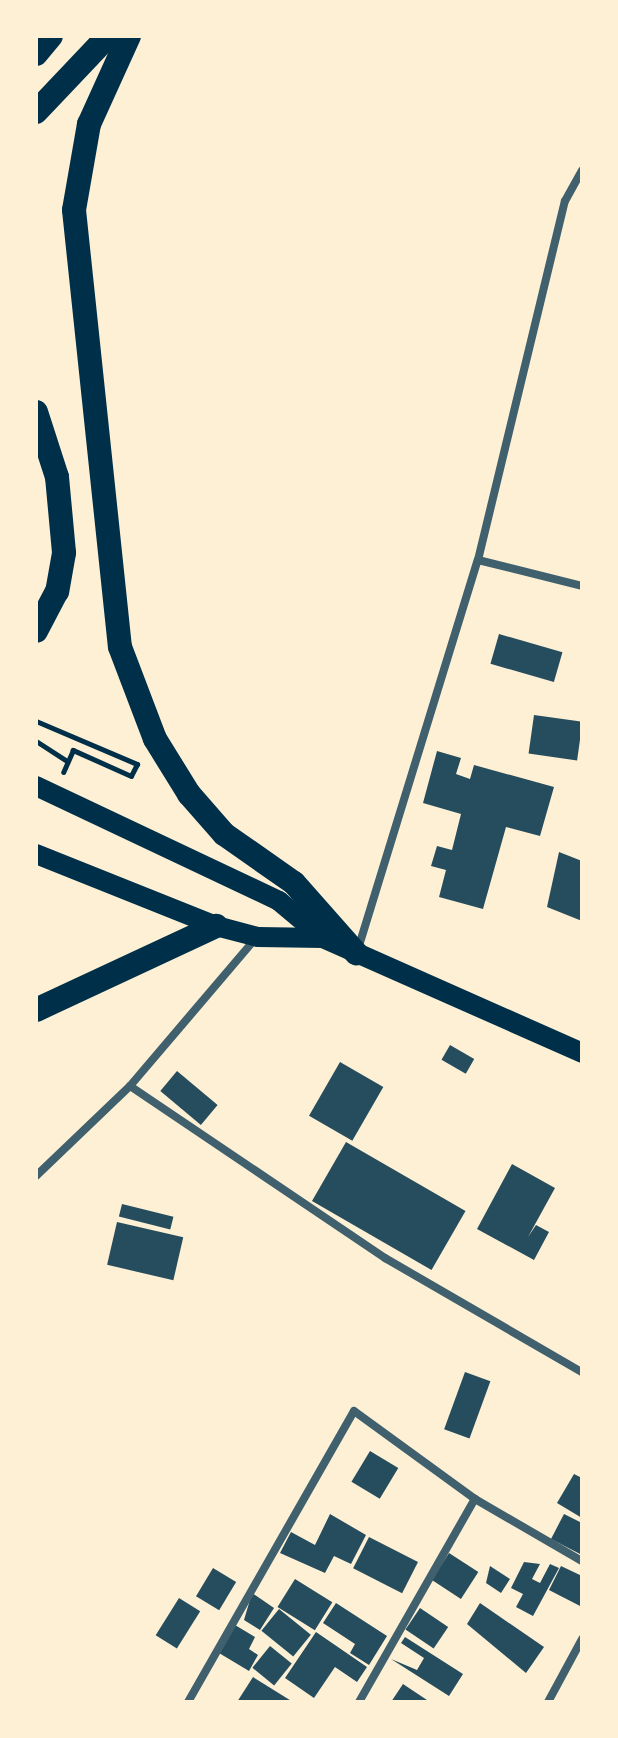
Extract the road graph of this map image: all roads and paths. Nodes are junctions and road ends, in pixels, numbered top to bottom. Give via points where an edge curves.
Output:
1 (51, 36) edge
2 (108, 36) edge
3 (129, 36) edge
4 (36, 54) edge
5 (36, 112) edge
6 (582, 170) edge
7 (36, 412) edge
8 (478, 560) junction
9 (582, 586) edge
10 (36, 631) edge
11 (36, 721) edge
12 (44, 790) edge
13 (36, 854) edge
14 (216, 926) junction
15 (258, 937) junction
16 (323, 938) junction
17 (356, 953) junction
18 (36, 1010) edge
19 (582, 1053) edge
20 (130, 1086) junction
21 (36, 1176) edge
22 (582, 1372) edge
23 (475, 1499) junction
24 (582, 1561) edge
25 (582, 1639) edge
26 (188, 1702) edge
27 (359, 1702) edge
28 (548, 1702) edge

1 - 4 highway
2 - 5 highway
3 - 17 highway via 89,124 74,210 120,647 155,739 189,794 224,834 294,883
6 - 8 street via 565,201
7 - 10 highway via 57,477 64,553 57,591
8 - 9 street
8 - 17 street
11 - 12 path via 137,764 131,776 73,750
12 - 16 main road via 279,901
13 - 14 main road
14 - 15 main road
14 - 18 highway
15 - 16 main road
15 - 20 street
16 - 17 main road
17 - 19 main road
20 - 21 street
20 - 22 street via 385,1258
23 - 24 street
23 - 26 street via 354,1411
23 - 27 street
25 - 28 street

